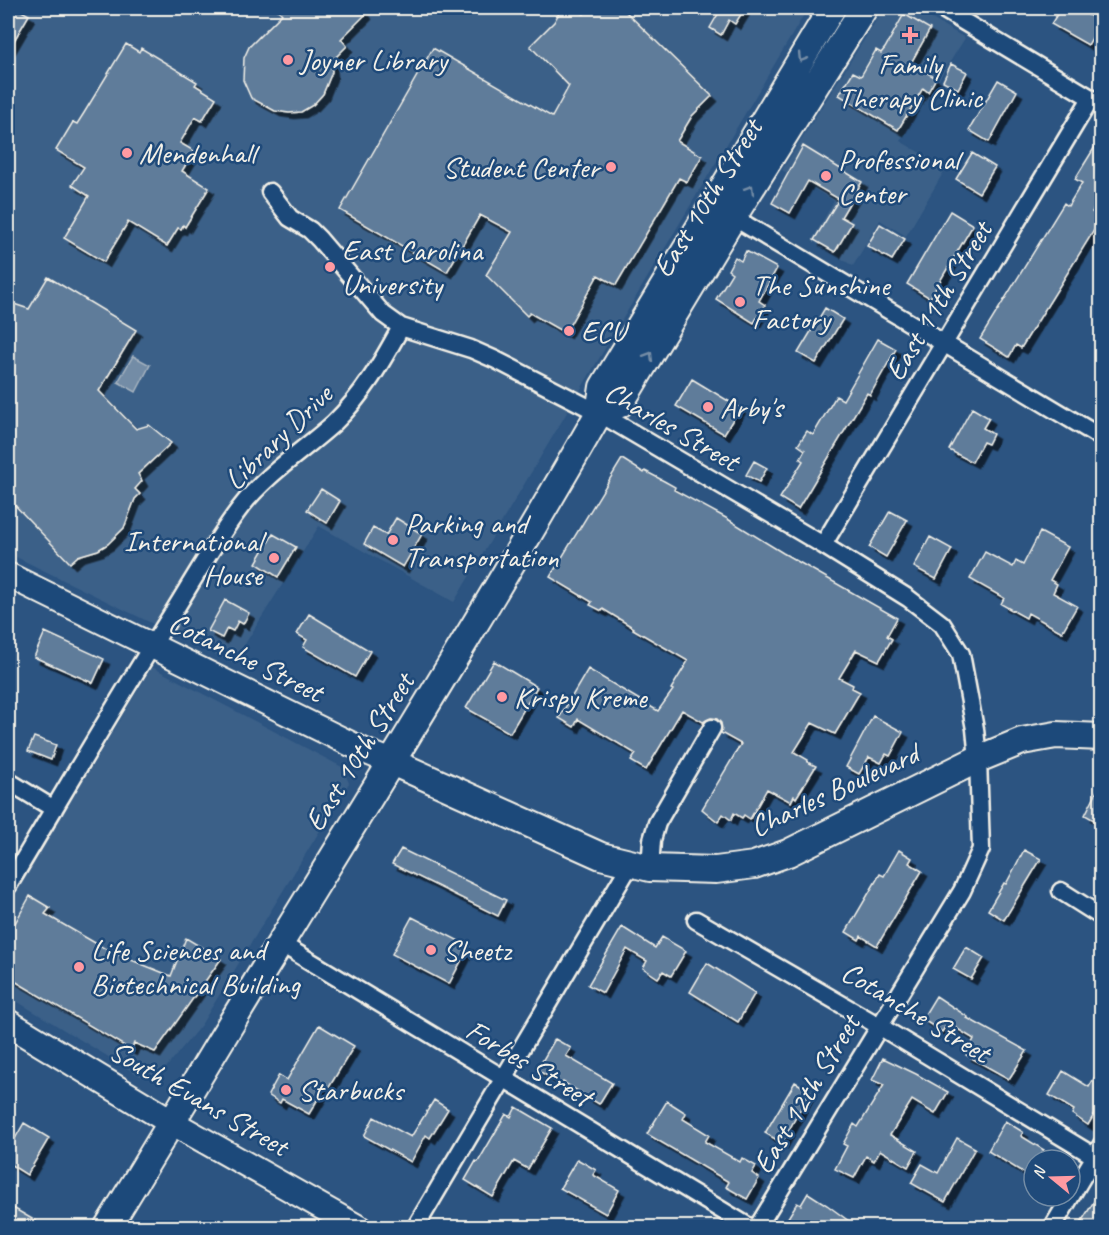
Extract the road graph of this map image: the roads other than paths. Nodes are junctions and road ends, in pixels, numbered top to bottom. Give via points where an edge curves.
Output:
1 (832, 8) edge
2 (844, 8) edge
3 (864, 8) edge
4 (941, 8) edge
5 (815, 87) junction
6 (270, 192) dead end
7 (733, 217) junction
8 (401, 327) junction
9 (943, 345) junction
10 (599, 413) junction
11 (1101, 438) edge
12 (823, 545) junction
13 (8, 575) edge
14 (152, 646) junction
15 (712, 728) dead end
16 (1101, 737) edge
17 (978, 759) junction
18 (392, 762) junction
19 (8, 781) edge
20 (54, 808) junction
21 (640, 866) junction
22 (8, 886) edge
23 (1061, 891) dead end
24 (1101, 917) edge
25 (696, 920) dead end
26 (280, 943) junction
27 (8, 1023) edge
28 (879, 1026) junction
29 (504, 1078) junction
30 (173, 1123) junction
31 (1099, 1154) edge
32 (107, 1227) edge
33 (359, 1227) edge
34 (416, 1227) edge
35 (751, 1227) edge
36 (757, 1227) edge
37 (1052, 1227) edge

1 -> 10 main road, East 10th Street via 603,387
2 - 5 main road
3 - 5 main road, East 10th Street
4 - 9 street, East 11th Street via 1091,98
7 -> 5 main road, East 10th Street
6 - 8 street, Charles Street via 290,218 310,230 383,314
7 - 9 street
10 -> 7 main road, East 10th Street via 620,404
8 - 10 street, Charles Street via 471,349
8 - 14 street, Library Drive via 357,398 241,507
9 - 11 street
9 - 12 street, East 11th Street
10 - 12 street, Charles Street
10 - 18 main road, East 10th Street
12 - 17 street, Charles Street via 942,624 961,654
13 - 14 main road, Cotanche Street
14 - 18 main road, Cotanche Street
14 - 20 street, Library Drive
15 - 21 street via 657,823
16 - 17 main road, Charles Boulevard via 1041,737
17 - 21 main road, Charles Boulevard via 788,854 716,870
17 - 28 street, East 12th Street via 981,849 962,891
18 - 21 main road, Charles Boulevard via 601,856
18 - 26 main road, East 10th Street
19 - 20 street
20 - 22 street, Library Drive
21 - 29 street
23 - 24 street
25 - 28 street, Cotanche Street
26 - 29 street, Forbes Street
26 - 30 main road, East 10th Street
27 - 30 main road, South Evans Street
28 - 31 street, Cotanche Street
28 - 36 street, East 12th Street
29 - 34 street
29 - 35 street, Forbes Street
30 - 32 main road, East 10th Street
30 - 33 main road, South Evans Street
31 - 37 street

